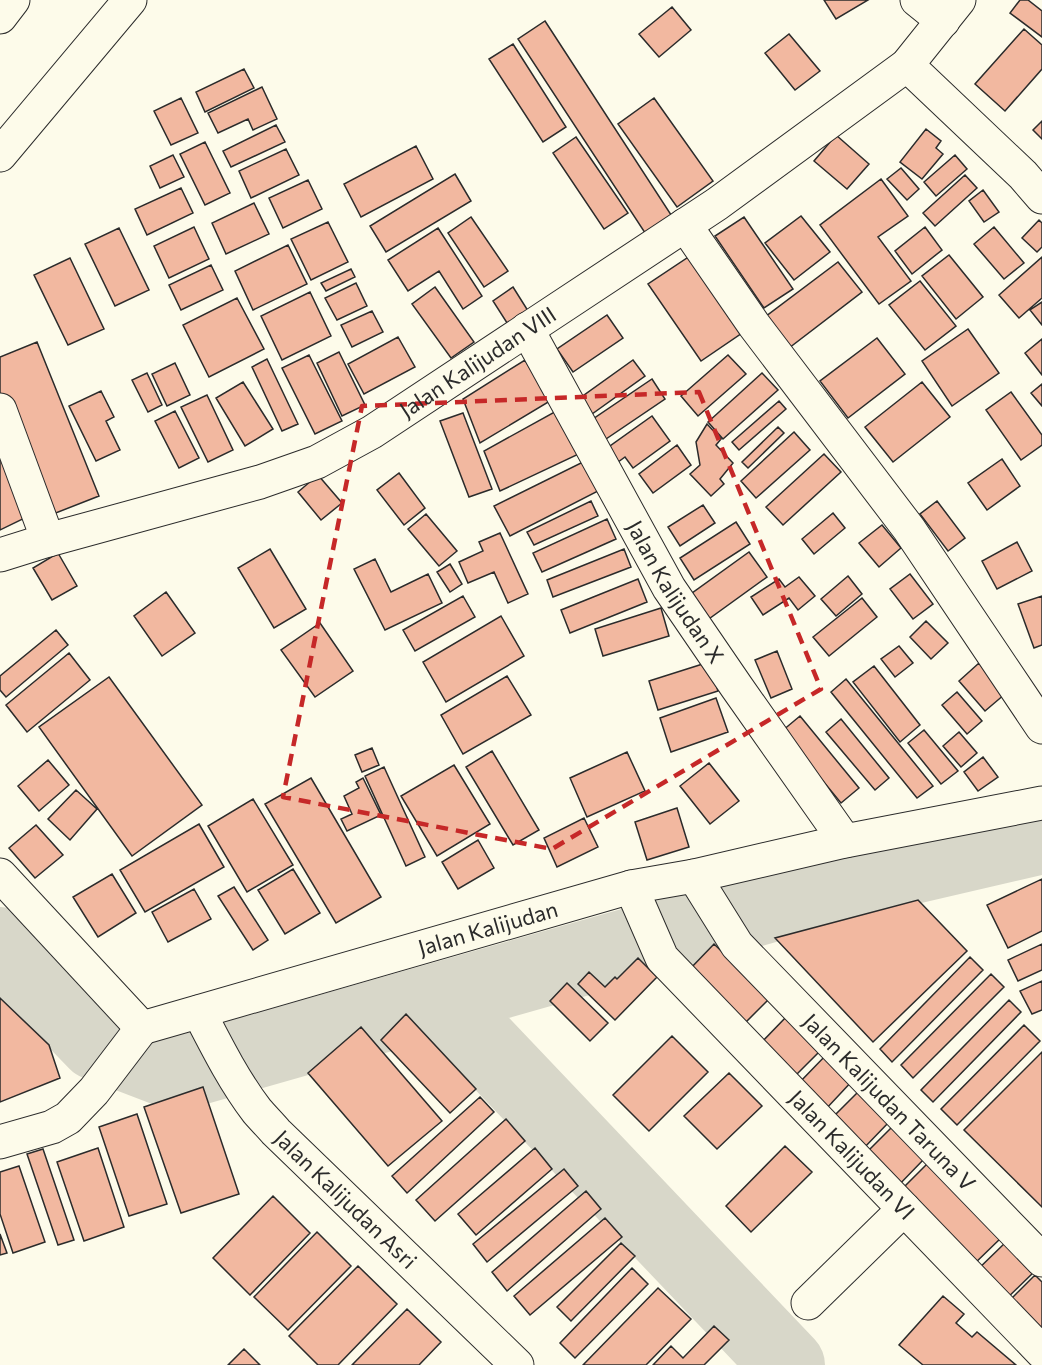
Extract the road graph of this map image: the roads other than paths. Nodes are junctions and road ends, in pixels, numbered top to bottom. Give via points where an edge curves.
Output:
1 (13, 0) edge
2 (130, 0) edge
3 (917, 0) edge
4 (951, 10) edge
5 (0, 17) edge
6 (907, 65) junction
7 (0, 155) edge
8 (1042, 197) edge
9 (685, 225) junction
10 (527, 329) junction
11 (0, 410) edge
12 (48, 540) junction
13 (0, 555) edge
14 (1042, 727) edge
15 (1042, 803) edge
16 (845, 841) junction
17 (0, 875) edge
18 (701, 887) junction
19 (636, 898) junction
20 (199, 1012) junction
21 (136, 1037) junction
22 (0, 1142) edge
23 (904, 1209) junction
24 (1042, 1260) edge
25 (807, 1303) dead end
26 (1042, 1352) edge
27 (517, 1365) edge

1 - 5 street
2 - 7 street
3 - 4 street
4 - 6 street, Jalan Kalijudan VIII
6 - 8 street
6 - 9 street, Jalan Kalijudan VIII
9 - 10 street, Jalan Kalijudan VIII
9 - 14 street via 754,325 909,529
10 - 12 street, Jalan Kalijudan VIII via 372,432 317,462 260,482
10 - 16 street, Jalan Kalijudan X via 669,588
11 - 12 street
12 - 13 street, Jalan Kalijudan VIII
15 - 16 street, Jalan Kalijudan
16 - 18 street, Jalan Kalijudan
17 - 21 street
18 - 19 street, Jalan Kalijudan
18 - 24 street, Jalan Kalijudan Taruna V via 737,945
19 - 20 street, Jalan Kalijudan
19 - 23 street, Jalan Kalijudan VI via 662,958
20 - 21 street, Jalan Kalijudan
20 - 27 street, Jalan Kalijudan Asri via 239,1083 276,1132
21 - 22 street via 68,1118 52,1127
23 - 25 street
23 - 26 street, Jalan Kalijudan VI

